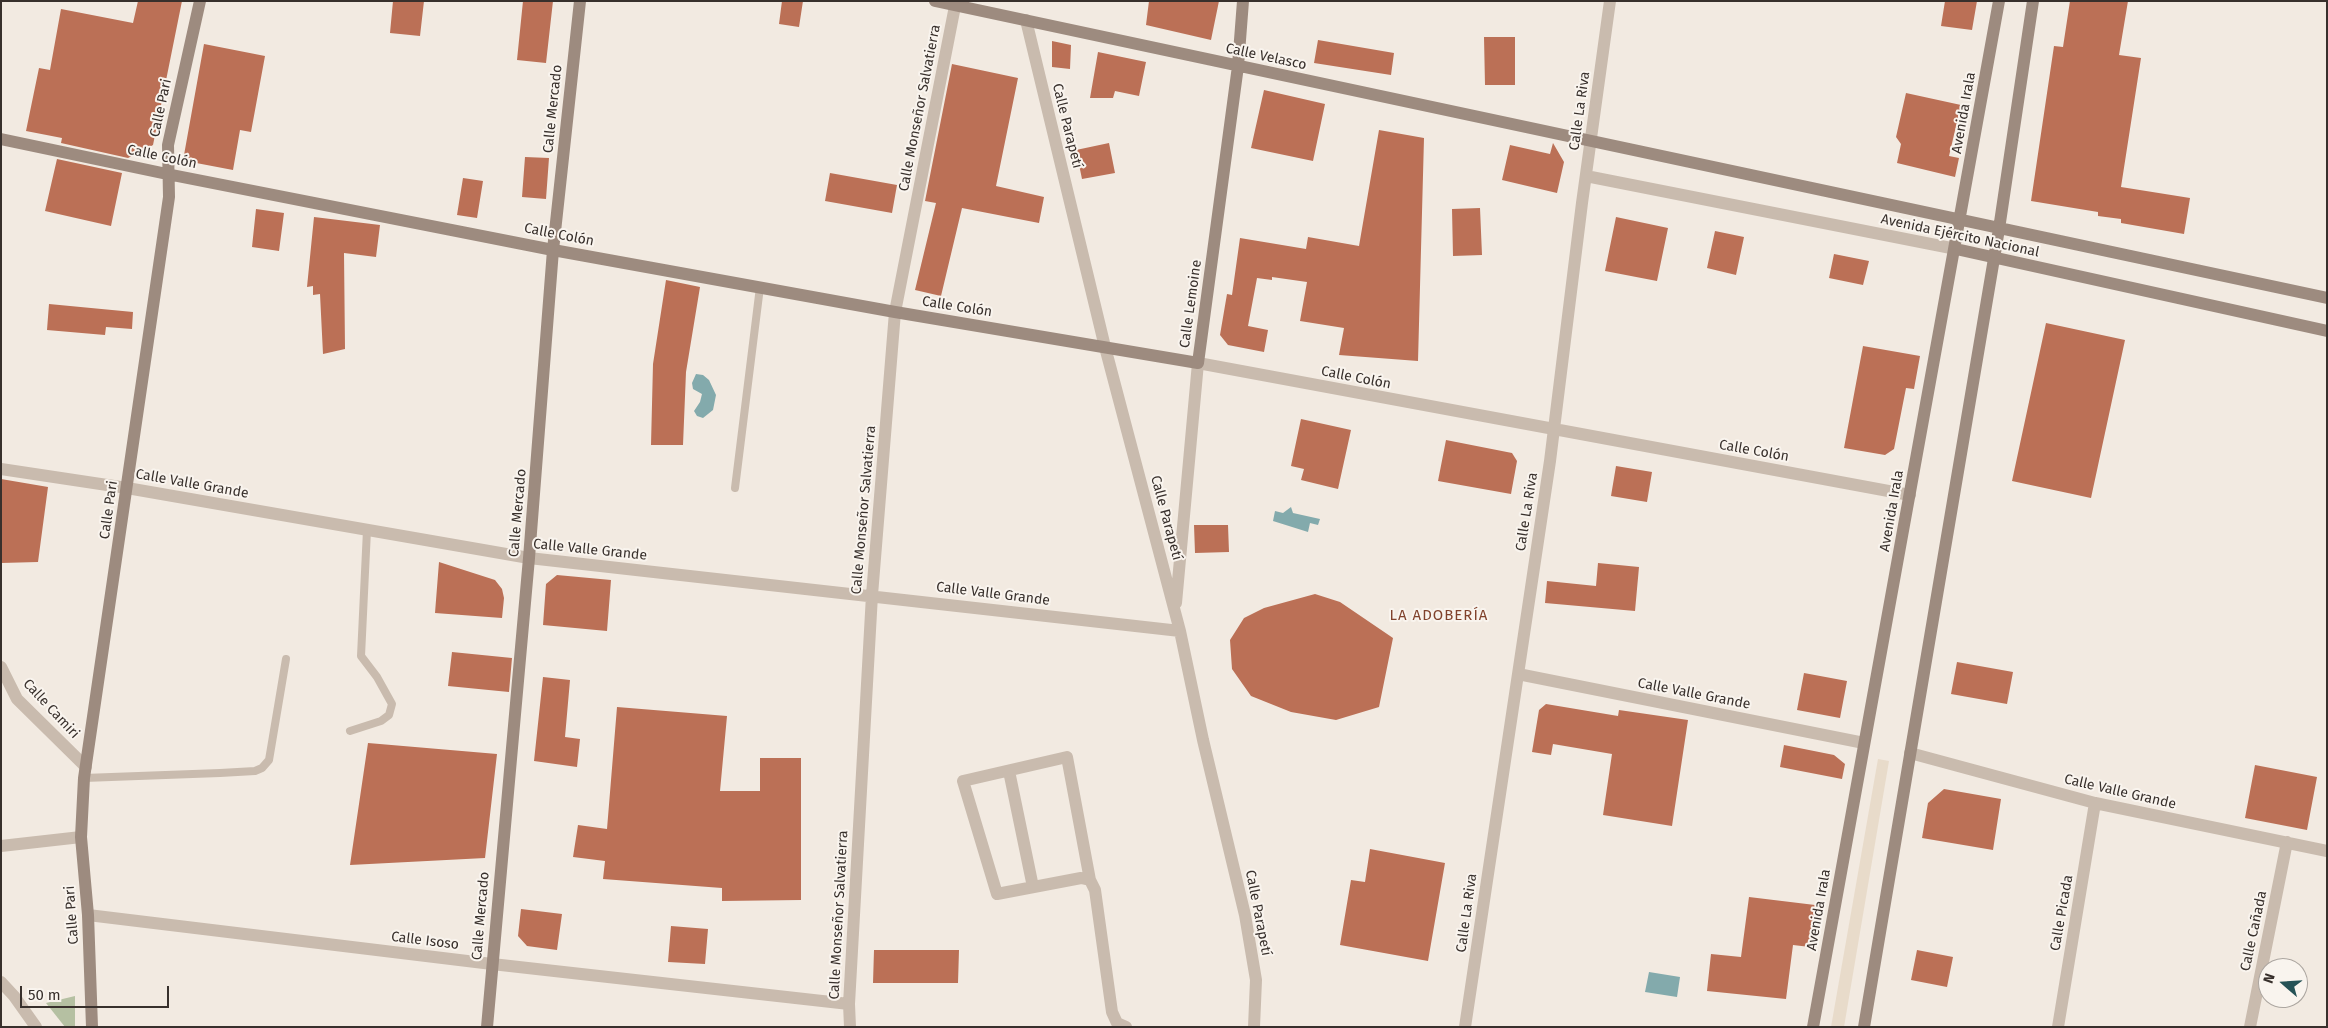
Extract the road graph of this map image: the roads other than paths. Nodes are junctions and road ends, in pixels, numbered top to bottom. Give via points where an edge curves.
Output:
1 (200, 1) edge
2 (580, 1) edge
3 (934, 1) edge
4 (1243, 1) edge
5 (1610, 1) edge
6 (2000, 1) edge
7 (2033, 1) edge
8 (956, 3) edge
9 (1026, 20) junction
10 (1238, 66) junction
11 (1, 139) edge
12 (1591, 142) junction
13 (167, 174) junction
14 (1586, 176) junction
15 (1961, 220) junction
16 (1999, 229) junction
17 (1956, 249) junction
18 (554, 250) junction
19 (1993, 258) junction
20 (760, 287) junction
21 (2327, 298) edge
22 (894, 312) junction
23 (2327, 331) edge
24 (1105, 347) junction
25 (1198, 363) junction
26 (1554, 429) junction
27 (1, 469) edge
28 (127, 488) junction
29 (735, 488) dead end
30 (1910, 495) junction
31 (367, 530) junction
32 (529, 558) junction
33 (872, 595) junction
34 (1175, 612) junction
35 (1180, 631) junction
36 (286, 659) dead end
37 (1, 667) edge
38 (1518, 674) junction
39 (350, 731) dead end
40 (1864, 743) junction
41 (1910, 753) junction
42 (1009, 771) junction
43 (85, 772) junction
44 (2096, 804) junction
45 (81, 837) junction
46 (2287, 842) junction
47 (1, 846) edge
48 (2327, 850) edge
49 (1090, 880) junction
50 (1033, 887) junction
51 (88, 915) junction
52 (492, 964) junction
53 (1, 982) edge
54 (849, 1004) junction
55 (36, 1027) edge
56 (92, 1027) edge
57 (487, 1027) edge
58 (850, 1027) edge
59 (1126, 1027) edge
60 (1254, 1027) edge
61 (1466, 1027) edge
62 (1813, 1027) edge
63 (1864, 1027) edge
64 (2058, 1027) edge
65 (2250, 1027) edge

1 - 13 street, Calle Pari via 168,145
2 - 18 street, Calle Mercado
3 - 8 street, Calle Velasco
4 - 10 street, Calle Lemoine
5 - 12 street, Calle La Riva
6 - 15 street, Avenida Irala
7 - 16 street
8 - 9 street, Calle Velasco
8 - 22 street, Calle Monseñor Salvatierra
9 - 10 street, Calle Velasco
9 - 24 street, Calle Parapetí
10 - 12 street, Calle Velasco
10 - 25 street, Calle Lemoine
11 - 13 street, Calle Colón
12 - 14 street, Calle La Riva
12 - 15 street, Avenida Ejército Nacional
13 - 18 street, Calle Colón
13 - 28 street, Calle Pari via 169,197
14 - 17 street, Avenida Ejército Nacional
14 - 26 street, Calle La Riva
15 - 16 street, Avenida Ejército Nacional
15 - 17 street, Avenida Irala
16 - 19 street
16 - 21 street, Avenida Ejército Nacional
17 - 19 street, Avenida Ejército Nacional
17 - 30 street, Avenida Irala
18 - 20 street, Calle Colón
18 - 32 street, Calle Mercado
19 - 23 street, Avenida Ejército Nacional
19 - 41 street
20 - 22 street, Calle Colón
20 - 29 lane
22 - 24 street, Calle Colón
22 - 33 street, Calle Monseñor Salvatierra
24 - 25 street, Calle Colón
24 - 34 street, Calle Parapetí
25 - 26 street, Calle Colón
25 - 34 street, Calle Lemoine
26 - 30 street, Calle Colón
26 - 38 street, Calle La Riva
27 - 28 street, Calle Valle Grande
28 - 31 street, Calle Valle Grande
28 - 43 street, Calle Pari
30 - 40 street, Avenida Irala
31 - 32 street, Calle Valle Grande
31 - 39 lane via 361,656 377,676 392,704 389,715 381,721
32 - 33 street, Calle Valle Grande
32 - 52 street, Calle Mercado
33 - 35 street, Calle Valle Grande
33 - 54 street, Calle Monseñor Salvatierra
34 - 35 street, Calle Parapetí
35 - 60 street, Calle Parapetí via 1202,740 1245,915 1256,980
36 - 43 lane via 269,760 262,768 220,773
37 - 43 street, Calle Camiri via 17,699
38 - 40 street, Calle Valle Grande
38 - 61 street, Calle La Riva
40 - 62 street, Avenida Irala
41 - 44 street, Calle Valle Grande
41 - 63 street
42 - 49 street via 1067,757
42 - 50 street
42 - 50 street via 963,781 997,894
43 - 45 street, Calle Pari
44 - 46 street, Calle Valle Grande
44 - 64 street, Calle Picada
45 - 47 street
45 - 51 street, Calle Pari
46 - 48 street, Calle Valle Grande
46 - 65 street, Calle Cañada
49 - 50 street via 1081,878
49 - 59 street via 1095,890 1112,1012 1117,1023
51 - 52 street, Calle Isoso
51 - 56 street, Calle Pari
52 - 54 street, Calle Isoso
52 - 57 street, Calle Mercado
53 - 55 street
54 - 58 street, Calle Monseñor Salvatierra

